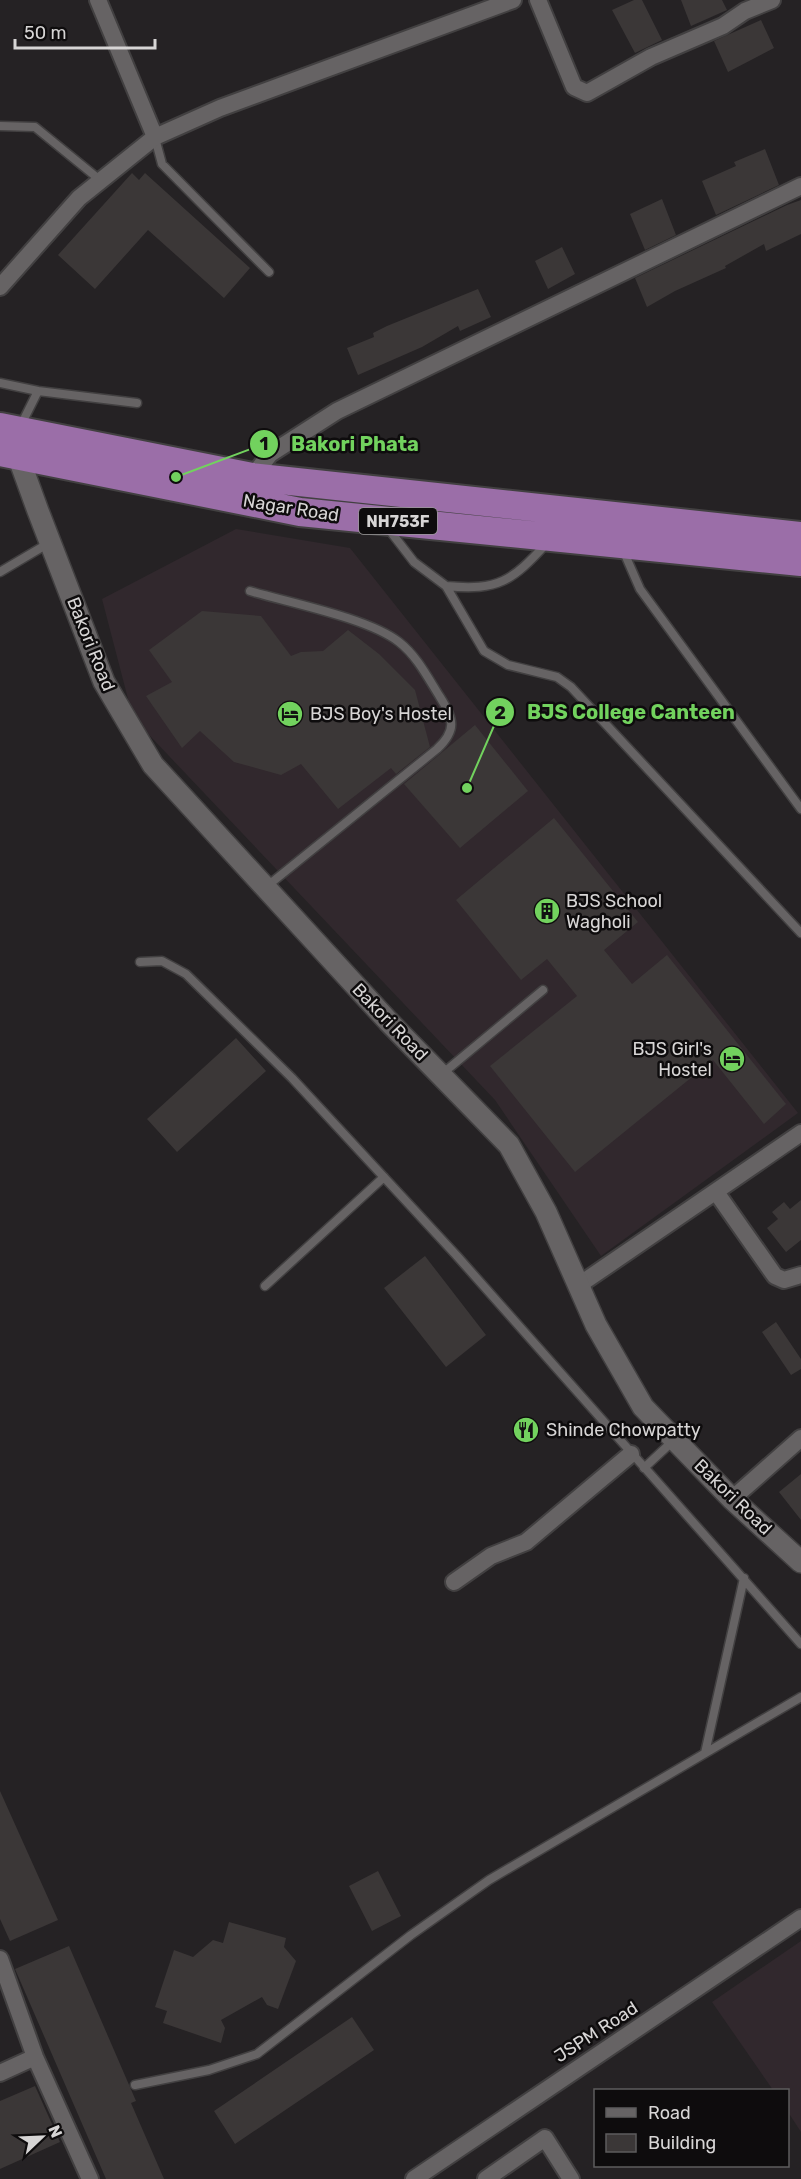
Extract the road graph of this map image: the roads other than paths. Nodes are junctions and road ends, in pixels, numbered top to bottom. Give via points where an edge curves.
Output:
1 (98, 0) edge
2 (513, 0) edge
3 (538, 0) edge
4 (772, 0) edge
5 (0, 126) edge
6 (155, 137) junction
7 (100, 180) junction
8 (801, 186) edge
9 (268, 272) dead end
10 (0, 287) edge
11 (0, 383) edge
12 (38, 391) junction
13 (137, 403) dead end
14 (9, 442) edge
15 (252, 477) junction
16 (381, 520) junction
17 (801, 536) edge
18 (552, 537) junction
19 (50, 542) junction
20 (620, 544) junction
21 (801, 562) edge
22 (0, 572) edge
23 (446, 586) junction
24 (250, 591) dead end
25 (801, 809) edge
26 (266, 887) junction
27 (801, 933) edge
28 (140, 962) dead end
29 (543, 990) dead end
30 (441, 1075) junction
31 (801, 1133) edge
32 (384, 1177) junction
33 (716, 1192) junction
34 (801, 1275) edge
35 (579, 1285) junction
36 (265, 1286) dead end
37 (801, 1438) edge
38 (675, 1440) junction
39 (631, 1454) junction
40 (644, 1468) junction
41 (732, 1499) junction
42 (801, 1562) edge
43 (744, 1578) junction
44 (454, 1582) dead end
45 (801, 1644) edge
46 (801, 1697) edge
47 (705, 1753) junction
48 (801, 1918) edge
49 (0, 1959) edge
50 (35, 2057) junction
51 (0, 2073) edge
52 (135, 2085) dead end
53 (435, 2173) edge
54 (90, 2179) edge
55 (414, 2179) edge
56 (486, 2179) edge
57 (571, 2179) edge

1 - 6 street
2 - 6 street via 220,108
3 - 4 street via 574,87 587,93 651,57
5 - 7 lane via 34,127
6 - 7 street
6 - 9 lane via 162,164
7 - 10 street via 79,198
8 - 15 street via 337,411 270,454
11 - 12 lane
12 - 13 lane
12 - 14 lane
14 - 15 highway, Nagar Road / NH753F
14 - 16 highway, Nagar Road / NH753F via 300,512
14 - 19 street, Bakori Road
15 - 17 highway, Nagar Road / NH753F
16 - 18 highway, Nagar Road / NH753F
16 - 23 lane via 414,562
18 - 20 highway, Nagar Road / NH753F
18 - 23 lane via 520,573 496,585
19 - 22 lane
19 - 26 street, Bakori Road via 104,682 153,765
20 - 21 highway, Nagar Road / NH753F
20 - 25 lane via 640,589
23 - 27 lane via 484,651 508,665 557,677 571,687
24 - 26 lane via 365,625 399,642 414,656 450,711 452,725 449,737 437,749
26 - 30 street, Bakori Road
28 - 32 lane via 162,961 186,974
29 - 30 lane
30 - 35 street, Bakori Road via 509,1145 546,1212
31 - 33 street
32 - 36 lane
32 - 39 lane
33 - 34 street via 775,1276 784,1280
33 - 35 street
35 - 38 street, Bakori Road via 621,1372 644,1407
37 - 41 street
38 - 40 lane
38 - 41 street, Bakori Road
39 - 40 lane
39 - 44 street via 526,1542 491,1556
40 - 43 lane
41 - 42 street, Bakori Road
43 - 45 lane
43 - 47 lane
46 - 47 lane
47 - 52 lane via 489,1880 257,2054 209,2070
48 - 53 street, JSPM Road
49 - 50 street
50 - 51 street
50 - 54 street
53 - 55 street, JSPM Road
56 - 57 street via 545,2138

